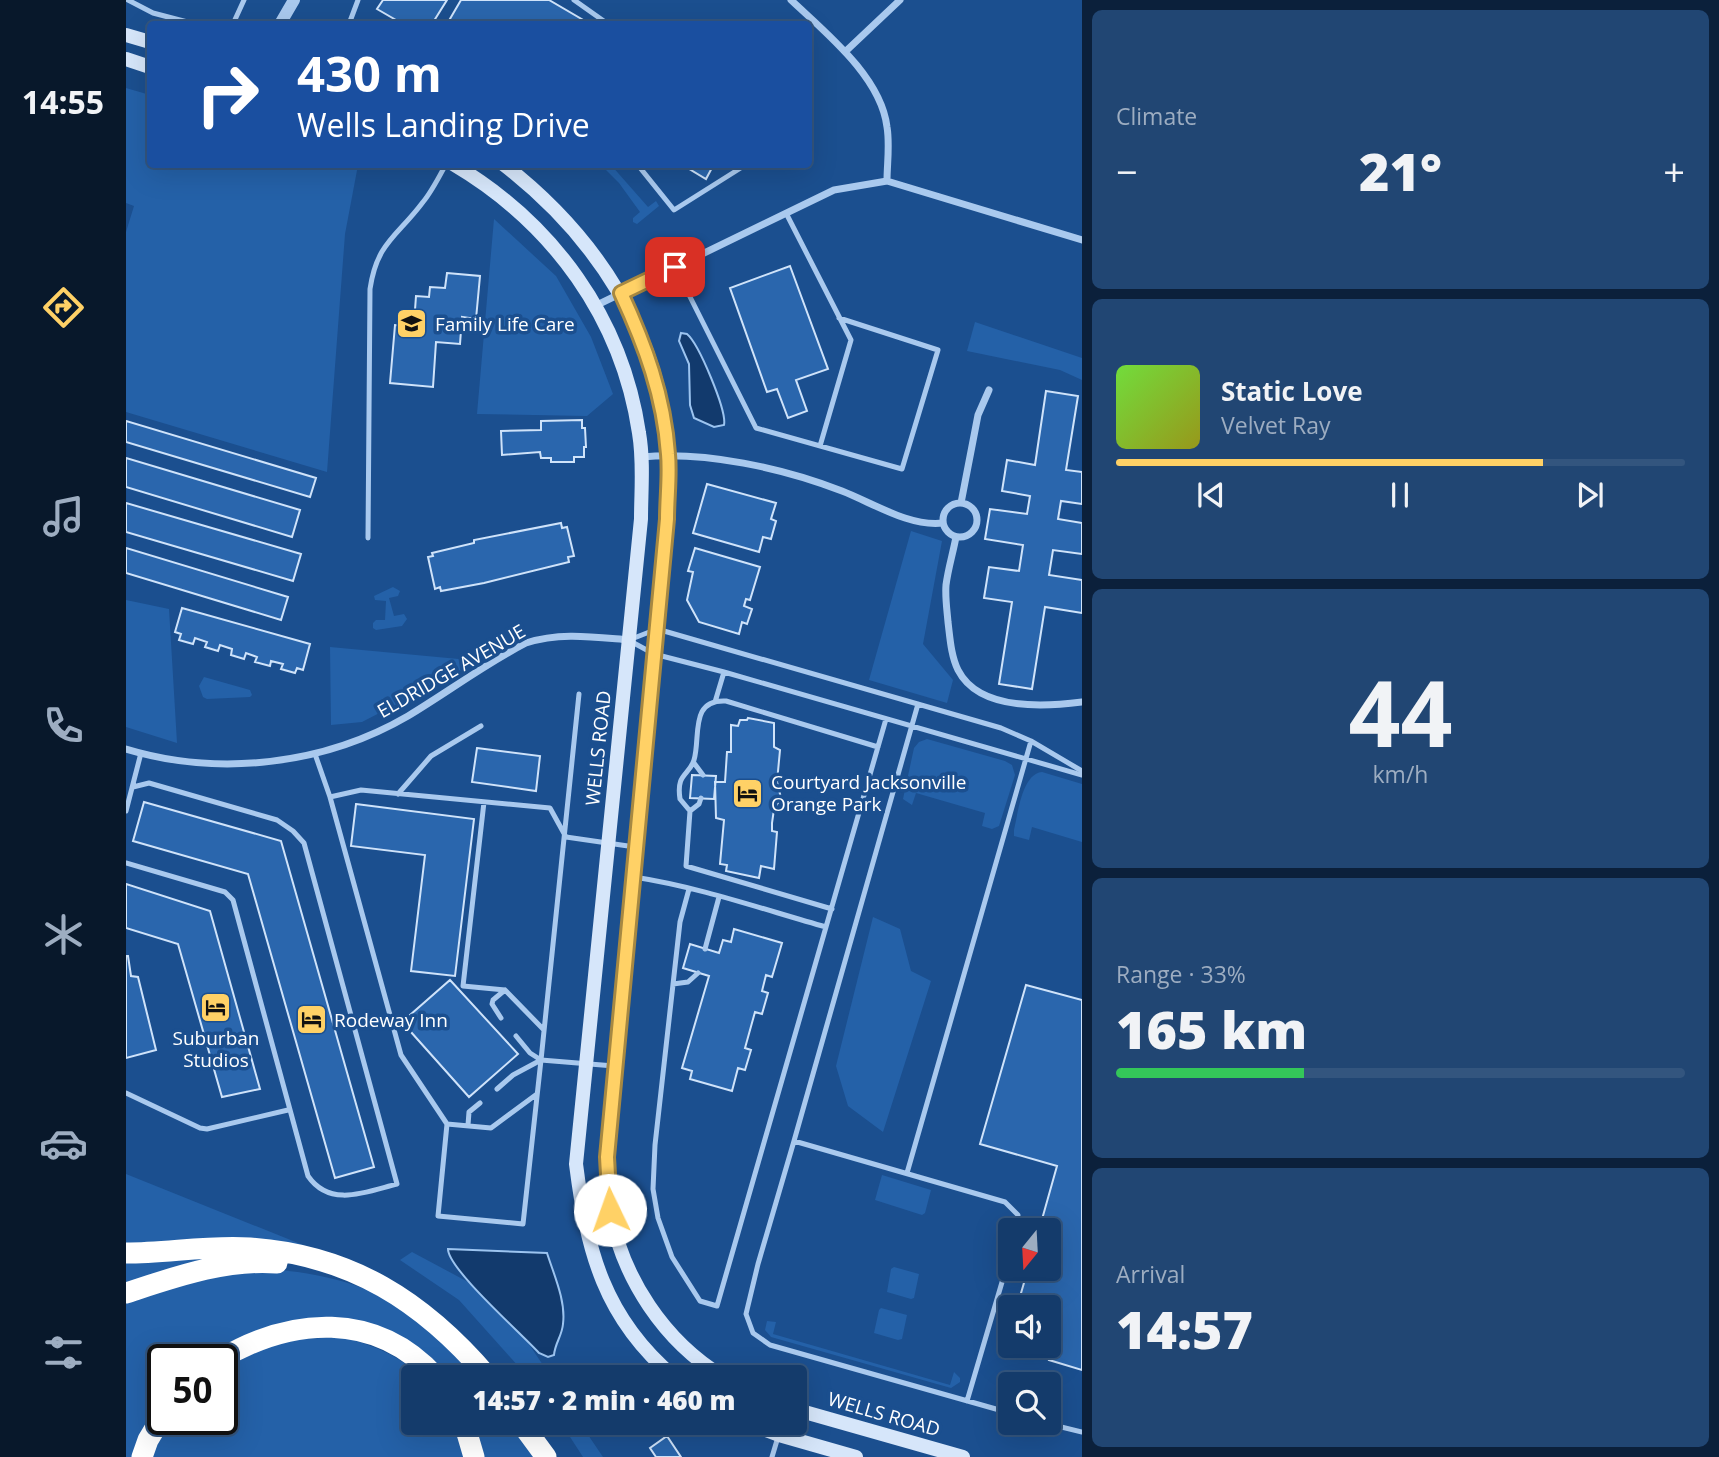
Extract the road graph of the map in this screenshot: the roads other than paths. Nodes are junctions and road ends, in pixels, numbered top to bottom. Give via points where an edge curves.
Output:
1 (128, 0) edge
2 (244, 0) edge
3 (295, 0) edge
4 (358, 0) edge
5 (574, 0) edge
6 (791, 0) edge
7 (900, 0) edge
8 (184, 21) edge
9 (234, 21) edge
10 (282, 21) edge
11 (350, 21) edge
12 (604, 21) edge
13 (126, 35) edge
14 (147, 41) edge
15 (846, 51) junction
16 (126, 59) edge
17 (147, 66) edge
18 (444, 168) edge
19 (460, 168) edge
20 (508, 168) edge
21 (640, 168) edge
22 (741, 168) edge
23 (887, 181) junction
24 (786, 213) junction
25 (1082, 240) edge
26 (675, 267) junction
27 (621, 293) junction
28 (597, 305) junction
29 (839, 318) junction
30 (989, 390) dead end
31 (820, 446) junction
32 (668, 454) junction
33 (642, 457) junction
34 (961, 503) junction
35 (943, 523) junction
36 (956, 537) junction
37 (368, 538) dead end
38 (657, 629) junction
39 (629, 640) junction
40 (654, 654) junction
41 (724, 672) junction
42 (579, 694) dead end
43 (715, 702) junction
44 (1082, 702) edge
45 (918, 704) junction
46 (886, 719) junction
47 (481, 726) dead end
48 (912, 727) junction
49 (1031, 741) junction
50 (878, 747) junction
51 (126, 749) edge
52 (141, 754) junction
53 (315, 754) junction
54 (1026, 759) junction
55 (694, 763) junction
56 (1082, 773) edge
57 (703, 775) dead end
58 (133, 787) junction
59 (398, 794) junction
60 (330, 797) junction
61 (701, 798) dead end
62 (484, 802) junction
63 (126, 811) edge
64 (690, 811) junction
65 (565, 836) junction
66 (608, 843) junction
67 (636, 847) junction
68 (126, 863) edge
69 (634, 877) junction
70 (689, 889) junction
71 (719, 897) junction
72 (832, 909) junction
73 (826, 927) junction
74 (705, 948) dead end
75 (698, 973) dead end
76 (673, 984) junction
77 (505, 990) junction
78 (501, 1018) dead end
79 (544, 1030) junction
80 (516, 1036) dead end
81 (541, 1060) junction
82 (586, 1065) junction
83 (615, 1066) junction
84 (497, 1089) dead end
85 (126, 1093) edge
86 (537, 1094) junction
87 (480, 1103) dead end
88 (288, 1110) junction
89 (447, 1124) junction
90 (468, 1125) junction
91 (794, 1141) junction
92 (907, 1173) junction
93 (1018, 1218) edge
94 (126, 1253) edge
95 (366, 1276) junction
96 (1002, 1281) edge
97 (126, 1293) edge
98 (238, 1350) edge
99 (423, 1365) edge
100 (477, 1365) edge
101 (661, 1365) edge
102 (707, 1365) edge
103 (967, 1401) junction
104 (998, 1410) edge
105 (807, 1413) edge
106 (1061, 1427) edge
107 (1082, 1432) edge
108 (153, 1435) edge
109 (468, 1435) edge
110 (530, 1435) edge
111 (779, 1435) joint
112 (817, 1452) edge
113 (850, 1456) edge
114 (142, 1457) edge
115 (474, 1457) edge
116 (546, 1457) edge
117 (772, 1457) edge
118 (963, 1457) edge

1 - 8 lane
2 - 9 lane
3 - 10 street
4 - 11 lane
5 - 12 lane
6 - 15 street
7 - 15 street
13 - 14 main road
15 - 23 street via 879,102 887,126
16 - 17 main road
18 - 37 lane via 421,205 387,242 371,278
19 - 28 main road, WELLS ROAD via 537,226
20 - 27 main road via 581,237
21 - 22 lane via 674,210
23 - 24 street via 834,190
23 - 25 street
24 - 26 street
24 - 29 lane
26 - 27 street
26 - 31 lane via 757,428
27 - 28 street
27 - 32 main road via 658,389
28 - 33 main road, WELLS ROAD via 619,354 636,413
29 - 31 lane via 851,340
29 - 31 lane via 938,350 902,469
30 - 34 street via 978,415
32 - 33 street
32 - 35 street via 793,475 915,521
32 - 38 main road
33 - 39 main road, WELLS ROAD
34 - 35 street via 947,508
34 - 36 street via 971,507 977,520 970,534
35 - 36 street
36 - 44 street via 945,594 954,660 964,678 976,690 1007,701
38 - 39 lane
38 - 40 main road
38 - 45 lane
39 - 40 lane
39 - 53 street, ELDRIDGE AVENUE via 565,635 535,640 406,717
39 - 66 main road, WELLS ROAD
40 - 41 lane
40 - 67 main road
41 - 43 lane
41 - 46 lane
42 - 65 lane
43 - 50 lane via 726,701
43 - 55 lane via 700,713
45 - 48 lane
45 - 49 lane
46 - 48 lane
46 - 50 lane
47 - 59 lane via 431,756
48 - 54 lane
48 - 91 lane
49 - 54 lane
49 - 56 lane
50 - 72 lane
51 - 52 street, ELDRIDGE AVENUE
52 - 53 street, ELDRIDGE AVENUE via 230,764
52 - 58 lane
53 - 60 lane
54 - 56 lane
54 - 92 lane
55 - 57 lane
55 - 64 lane via 682,776 679,789 681,803
58 - 63 lane
58 - 88 lane via 149,783 277,820 304,844 397,1184 348,1196 323,1191 308,1176
59 - 60 lane via 361,790
59 - 62 lane
60 - 89 lane via 401,1055
61 - 64 lane
62 - 65 lane via 550,808
62 - 77 lane via 463,986
64 - 72 lane via 686,866
65 - 66 lane
65 - 79 lane
66 - 67 lane
66 - 82 main road, WELLS ROAD
67 - 69 main road
68 - 88 lane via 225,892 233,900
69 - 70 lane
69 - 83 main road
70 - 71 lane
70 - 76 lane
71 - 73 lane
71 - 74 lane
72 - 73 lane
73 - 76 lane via 717,1306 700,1301 672,1257 653,1189
75 - 76 lane via 688,982
77 - 78 lane via 492,1004
77 - 79 lane
79 - 81 lane
80 - 81 lane
81 - 82 lane
81 - 84 lane
81 - 86 lane
82 - 83 lane
82 - 101 main road, WELLS ROAD via 576,1164 583,1220 601,1281 622,1318
83 - 102 main road via 607,1157 609,1197 625,1263 640,1294 665,1327
85 - 88 lane via 207,1129
86 - 89 lane via 523,1224 438,1216
86 - 90 lane via 491,1128
87 - 90 lane via 470,1112
89 - 90 lane
91 - 92 lane
91 - 103 lane via 747,1304 753,1333 770,1345
92 - 93 lane via 1005,1202
94 - 95 highway via 248,1248 307,1255
95 - 97 highway via 306,1264 237,1263
95 - 100 highway via 418,1309
96 - 103 lane
98 - 99 highway via 282,1331 331,1327 393,1345
103 - 104 lane
105 - 118 main road, WELLS ROAD
106 - 107 lane
108 - 114 highway
109 - 115 highway
110 - 116 highway
111 - 112 main road
111 - 117 lane
112 - 113 main road

